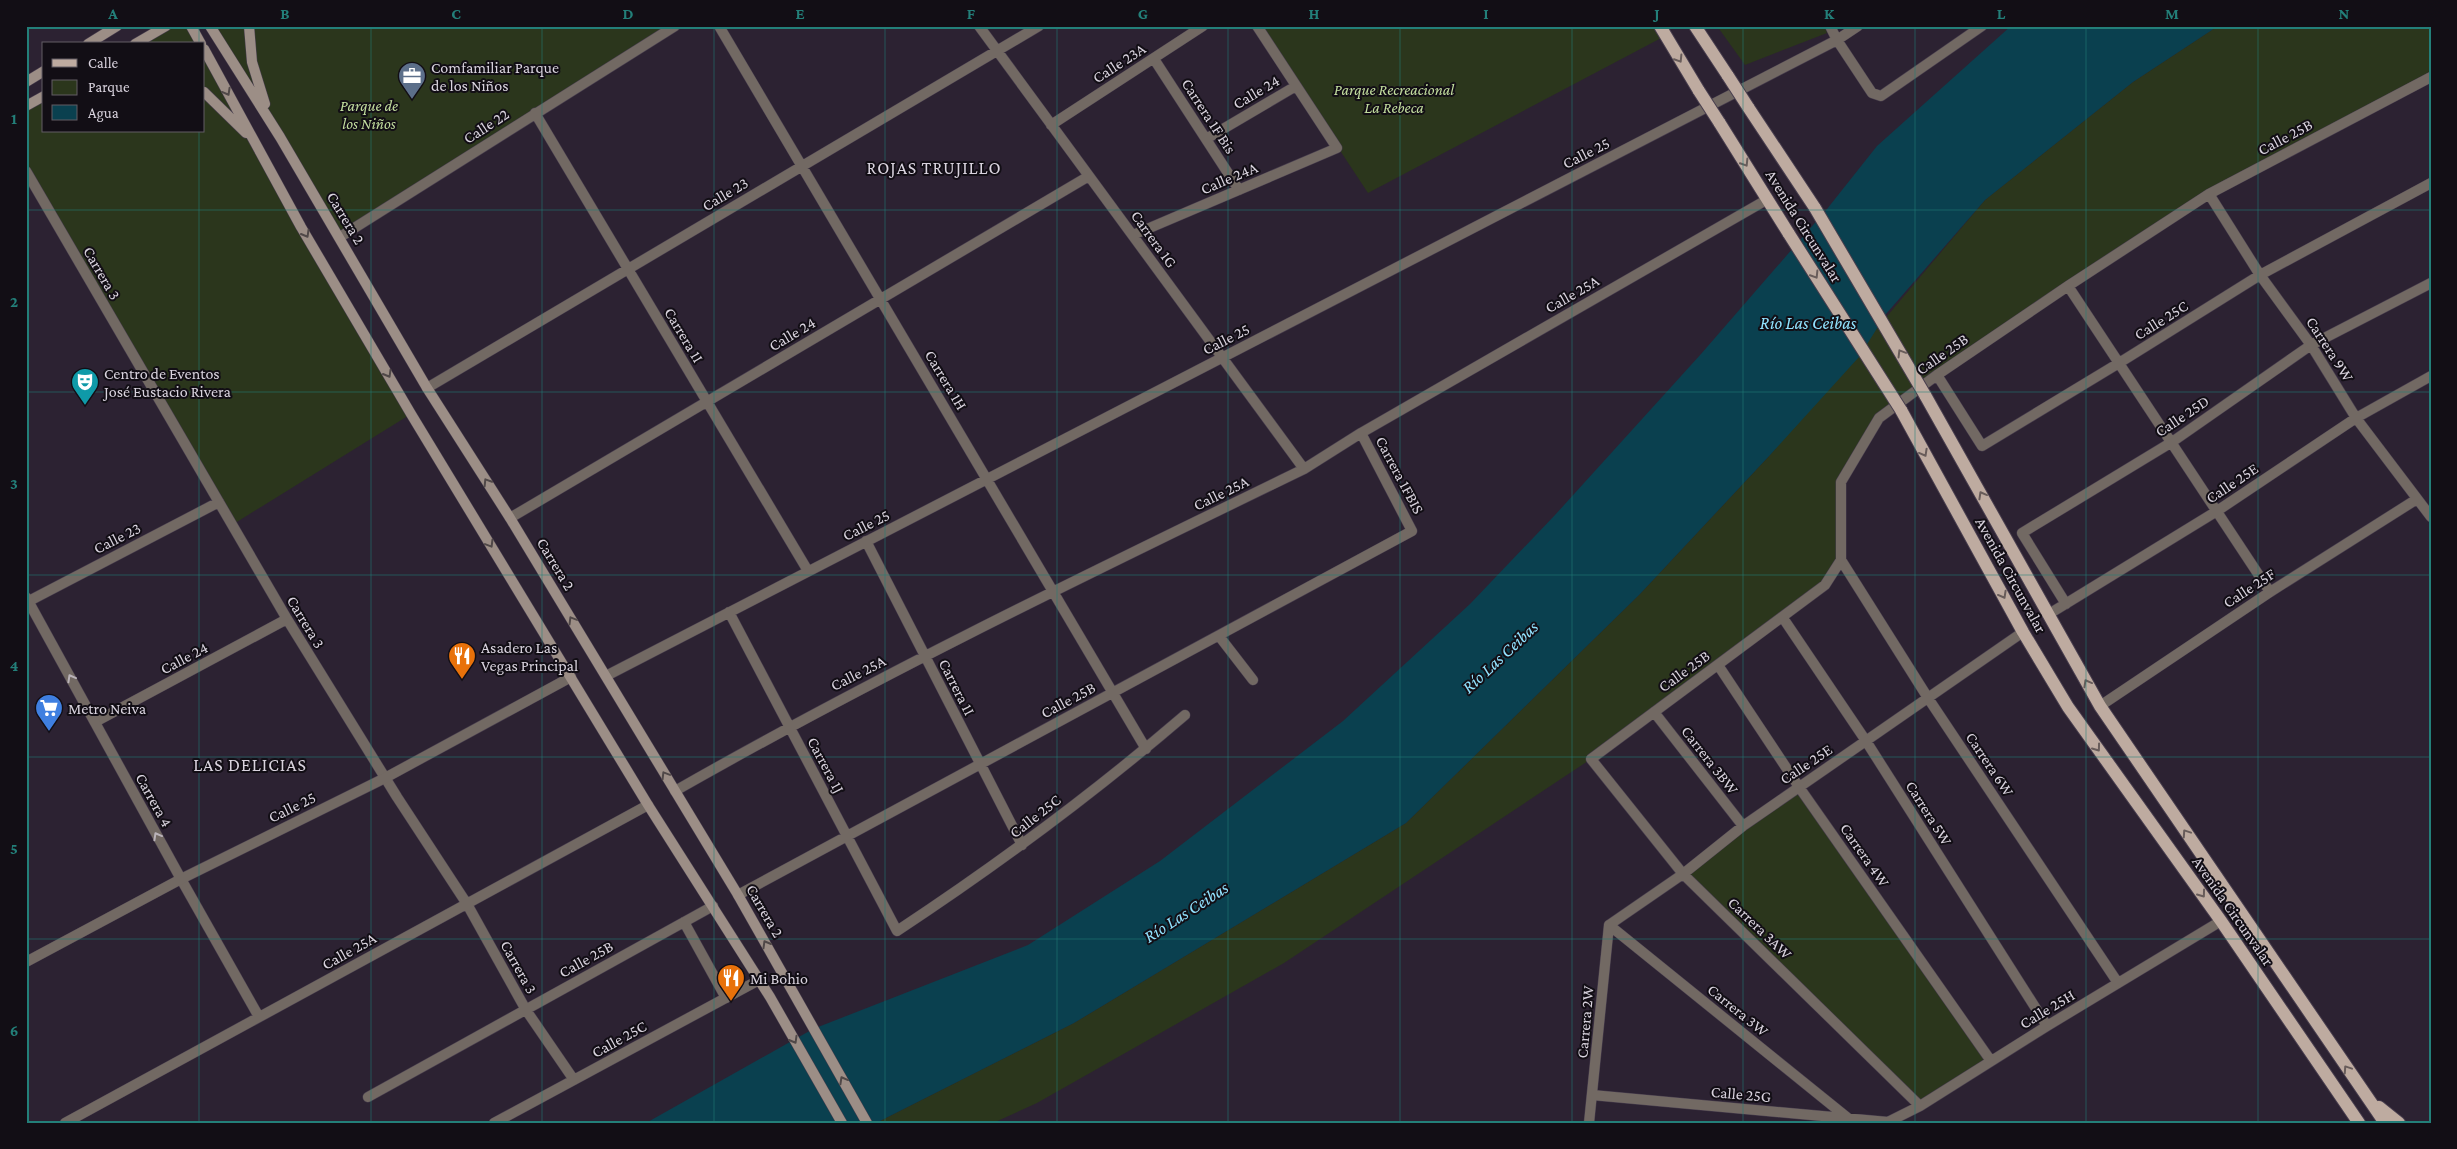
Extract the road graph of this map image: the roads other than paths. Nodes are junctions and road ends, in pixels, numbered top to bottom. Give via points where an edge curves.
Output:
1 (117, 26) edge
2 (166, 26) edge
3 (191, 26) edge
4 (210, 26) edge
5 (249, 26) edge
6 (675, 26) edge
7 (719, 26) edge
8 (979, 26) edge
9 (1039, 26) edge
10 (1203, 26) edge
11 (1257, 26) edge
12 (1660, 26) edge
13 (1695, 26) edge
14 (1830, 26) edge
15 (1858, 26) edge
16 (1982, 26) edge
17 (1837, 40) junction
18 (91, 42) edge
19 (138, 42) edge
20 (200, 42) edge
21 (205, 51) edge
22 (997, 51) junction
23 (1154, 59) junction
24 (42, 72) edge
25 (2431, 77) edge
26 (26, 82) edge
27 (1296, 86) junction
28 (205, 93) edge
29 (42, 97) edge
30 (26, 106) edge
31 (536, 113) junction
32 (1051, 125) junction
33 (280, 137) junction
34 (1206, 140) junction
35 (256, 143) junction
36 (802, 166) junction
37 (26, 171) edge
38 (1089, 176) junction
39 (2431, 183) edge
40 (1239, 190) junction
41 (2209, 194) junction
42 (1768, 199) junction
43 (1133, 236) junction
44 (340, 237) junction
45 (628, 269) junction
46 (2260, 275) junction
47 (2431, 283) edge
48 (2068, 286) junction
49 (881, 299) junction
50 (2311, 345) junction
51 (1222, 357) junction
52 (2119, 363) junction
53 (1938, 375) junction
54 (2431, 376) edge
55 (427, 388) junction
56 (707, 402) junction
57 (2356, 418) junction
58 (1361, 433) junction
59 (2172, 442) junction
60 (1304, 469) junction
61 (987, 479) junction
62 (2417, 499) junction
63 (219, 502) junction
64 (2217, 511) junction
65 (2431, 517) edge
66 (510, 518) junction
67 (1412, 531) joint
68 (866, 542) junction
69 (1841, 560) junction
70 (808, 571) junction
71 (1053, 591) junction
72 (2270, 592) junction
73 (27, 599) edge
74 (2066, 604) junction
75 (729, 612) junction
76 (2049, 614) junction
77 (1783, 618) junction
78 (286, 619) junction
79 (2023, 632) junction
80 (1219, 636) junction
81 (924, 655) junction
82 (1718, 664) junction
83 (606, 676) junction
84 (571, 677) junction
85 (1252, 680) dead end
86 (1113, 693) junction
87 (1928, 698) junction
88 (2100, 706) junction
89 (1654, 712) junction
90 (1185, 715) dead end
91 (96, 722) junction
92 (789, 726) junction
93 (1866, 741) junction
94 (1146, 749) junction
95 (1591, 759) joint
96 (980, 764) junction
97 (385, 778) junction
98 (1799, 787) junction
99 (675, 791) junction
100 (648, 805) junction
101 (1743, 826) junction
102 (847, 836) junction
103 (1022, 845) junction
104 (1683, 874) junction
105 (181, 878) junction
106 (738, 895) junction
107 (467, 904) junction
108 (713, 906) junction
109 (2221, 921) junction
110 (684, 922) junction
111 (1610, 924) junction
112 (897, 931) joint
113 (26, 962) edge
114 (758, 980) junction
115 (2118, 983) junction
116 (726, 998) junction
117 (526, 1010) junction
118 (260, 1017) junction
119 (2047, 1026) junction
120 (1991, 1061) junction
121 (574, 1080) junction
122 (1592, 1095) junction
123 (2366, 1096) junction
124 (368, 1097) dead end
125 (1920, 1106) junction
126 (2348, 1107) junction
127 (1848, 1119) junction
128 (65, 1123) edge
129 (494, 1123) edge
130 (842, 1123) edge
131 (867, 1123) edge
132 (1590, 1123) edge
133 (1888, 1123) edge
134 (2353, 1123) edge
135 (2359, 1123) edge
136 (2385, 1123) edge
137 (2399, 1123) edge

1 - 18 main road
2 - 19 main road
3 - 20 main road
4 - 33 main road, Carrera 2
5 - 33 main road via 252,62 260,93
6 - 31 street, Calle 22
7 - 36 street, Carrera 1H
8 - 22 street, Carrera 1G
9 - 22 street, Calle 23
10 - 23 street, Calle 23A
11 - 27 street
12 -> 42 main road, Avenida Circunvalar, bridge
76 -> 13 main road, Avenida Circunvalar, bridge via 1815,208
14 - 17 street
15 - 17 street, Calle 25
16 - 17 street via 1881,96 1872,93
17 - 51 street, Calle 25
21 -> 35 main road
22 - 32 street, Carrera 1G
22 - 36 street, Calle 23
23 - 32 street, Calle 23A
23 - 34 street, Carrera 1F Bis
24 - 26 main road
25 - 41 street, Calle 25B
27 - 34 street, Calle 24
27 - 40 street, Calle 24A via 1337,148
28 - 35 main road
29 - 30 main road
31 - 44 street, Calle 22
31 - 45 street, Carrera 1I
32 - 38 street, Carrera 1G
33 - 44 main road, Carrera 2
34 - 40 street, Carrera 1F Bis
35 -> 84 main road via 411,414
36 - 45 street, Calle 23
36 - 49 street, Carrera 1H
37 - 63 street, Carrera 3
38 - 43 street, Carrera 1G
38 - 49 street, Calle 24
39 - 46 street, Calle 25C
40 - 43 street, Calle 24A
41 - 46 street, Carrera 9W
41 - 48 street, Calle 25B
42 - 58 street, Calle 25A
42 -> 79 main road, Avenida Circunvalar, bridge via 1901,410
43 - 51 street, Carrera 1G
44 - 55 main road, Carrera 2
45 - 55 street, Calle 23
45 - 56 street, Carrera 1I
46 - 50 street, Carrera 9W
46 - 52 street, Calle 25C
47 - 50 street, Calle 25D
48 - 52 street
48 - 53 street, Calle 25B
49 - 56 street, Calle 24
49 - 61 street, Carrera 1H
50 - 57 street, Carrera 9W
50 - 59 street, Calle 25D
51 - 60 street, Carrera 1G
51 - 61 street, Calle 25
52 - 53 street, Calle 25C via 1982,446
52 - 59 street
53 - 69 street, Calle 25B via 1879,418 1841,482
54 - 57 street, Calle 25E
66 -> 55 main road, Carrera 2
56 - 66 street, Calle 24
56 - 70 street, Carrera 1I
57 - 62 street, Carrera 9W
57 - 64 street, Calle 25E
58 - 60 street, Calle 25A
58 - 67 street, Carrera 1FBIS
59 - 64 street
59 - 74 street, Calle 25D via 2022,533
60 - 71 street, Calle 25A
61 - 68 street, Calle 25
61 - 71 street, Carrera 1H
62 - 65 street, Carrera 9W
62 - 72 street, Calle 25F
63 - 73 street, Calle 23
63 - 78 street, Carrera 3
64 - 72 street
64 - 74 street, Calle 25E
83 -> 66 main road, Carrera 2
67 - 80 street, Calle 25B
68 - 70 street, Calle 25
68 - 81 street, Carrera 1I
69 - 77 street, Calle 25B via 1825,586
69 - 87 street, Carrera 6W
70 - 75 street, Calle 25
71 - 81 street, Calle 25A
71 - 86 street, Carrera 1H
72 - 88 street, Calle 25F
91 -> 73 street, Carrera 4
74 - 76 street, Calle 25E
75 - 83 street, Calle 25
75 - 92 street, Carrera 1J
88 -> 76 main road, Avenida Circunvalar
77 - 82 street, Calle 25B
77 - 93 street, Carrera 5W
78 - 91 street, Calle 24
78 - 97 street, Carrera 3
79 - 87 street, Calle 25E
79 -> 109 main road, Avenida Circunvalar via 2068,707
80 - 85 street
80 - 86 street, Calle 25B
81 - 92 street, Calle 25A
81 - 96 street, Carrera 1I
82 - 89 street, Calle 25B
82 - 98 street, Carrera 4W
99 -> 83 main road, Carrera 2
84 - 97 street, Calle 25
84 - 100 main road
86 - 94 street, Carrera 1H
86 - 96 street, Calle 25B
87 - 93 street, Calle 25E
87 - 115 street, Carrera 6W
123 -> 88 main road, Avenida Circunvalar
89 - 95 street, Calle 25B
89 - 101 street, Carrera 3BW
90 - 94 street, Calle 25C
105 -> 91 street, Carrera 4
92 - 99 street, Calle 25A
92 - 102 street, Carrera 1J
93 - 98 street, Calle 25E
93 - 119 street, Carrera 5W
94 - 103 street, Calle 25C
95 - 104 street, Carrera 3AW
96 - 102 street, Calle 25B
96 - 103 street, Carrera 1I
97 - 105 street, Calle 25
97 - 107 street, Carrera 3
98 - 101 street, Calle 25E
98 - 120 street, Carrera 4W
99 - 106 main road, Carrera 2
100 - 107 street, Calle 25A
100 - 108 main road
101 - 104 street, Calle 25E
102 - 106 street, Calle 25B
102 - 112 street, Carrera 1J
103 - 112 street, Calle 25C
104 - 111 street, Calle 25E
104 - 125 street, Carrera 3AW
105 - 113 street, Calle 25
105 - 118 street, Carrera 4
131 -> 106 main road, Carrera 2
107 - 117 street, Carrera 3
107 - 118 street, Calle 25A
108 - 110 street, Calle 25B
108 - 114 main road
109 - 115 street, Calle 25H
109 - 126 main road, Avenida Circunvalar
110 - 116 street
110 - 117 street, Calle 25B
111 - 122 street, Carrera 2W
111 - 127 street, Carrera 3W
114 - 116 street, Calle 25C
114 -> 130 main road
115 - 119 street, Calle 25H
116 - 121 street, Calle 25C
117 - 121 street, Carrera 3
117 - 124 street, Calle 25B
118 - 128 street, Calle 25A
119 - 120 street, Calle 25H
120 - 125 street, Calle 25H
121 - 129 street, Calle 25C
122 - 127 street, Calle 25G
122 - 132 street, Carrera 2W
123 - 136 main road, Avenida Circunvalar
123 - 137 main road
125 - 133 street, Calle 25H
126 - 134 main road
126 - 135 main road, Avenida Circunvalar
127 - 133 street, Calle 25G

